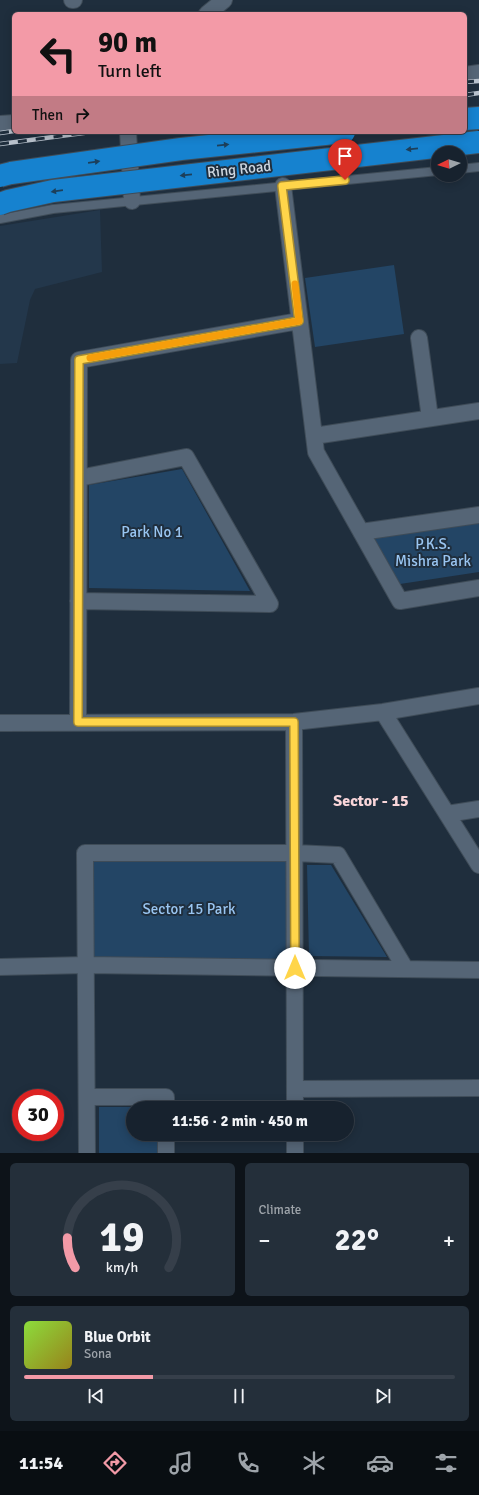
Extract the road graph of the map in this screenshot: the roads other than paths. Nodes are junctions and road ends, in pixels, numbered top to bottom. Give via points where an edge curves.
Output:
1 (224, 0) edge
2 (209, 12) edge
3 (479, 73) edge
4 (467, 75) edge
5 (479, 118) edge
6 (467, 119) edge
7 (12, 123) edge
8 (0, 124) edge
9 (128, 134) edge
10 (326, 134) edge
11 (479, 142) edge
12 (479, 167) edge
13 (467, 168) edge
14 (431, 172) edge
15 (0, 176) edge
16 (282, 186) junction
17 (132, 201) junction
18 (0, 204) edge
19 (0, 219) edge
20 (299, 321) junction
21 (419, 338) dead end
22 (479, 410) edge
23 (430, 418) junction
24 (314, 436) junction
25 (79, 478) junction
26 (479, 515) edge
27 (361, 532) junction
28 (479, 588) edge
29 (78, 601) junction
30 (479, 696) edge
31 (383, 712) junction
32 (78, 722) junction
33 (294, 722) junction
34 (0, 723) edge
35 (479, 809) edge
36 (447, 814) junction
37 (295, 853) junction
38 (479, 865) edge
39 (86, 965) junction
40 (0, 967) edge
41 (295, 968) junction
42 (405, 968) junction
43 (479, 970) edge
44 (479, 1088) edge
45 (295, 1089) junction
46 (87, 1097) junction
47 (166, 1101) edge
48 (295, 1101) edge
49 (166, 1141) edge
50 (295, 1141) edge
51 (87, 1153) edge
52 (166, 1153) edge
53 (295, 1153) edge

1 - 2 street
3 - 4 street
5 - 6 highway
7 - 8 street
9 - 17 street
15 -> 10 highway, Ring Road, bridge via 181,150
11 -> 18 highway, Ring Road, bridge via 68,189
12 - 13 lane
14 - 16 lane
16 - 17 lane
16 - 20 street
17 - 19 lane via 53,209
20 - 24 street
20 - 25 street via 79,360
21 - 23 street
22 - 23 street
23 - 24 street
24 - 27 street via 316,452
25 - 29 street
25 - 29 street via 186,457 270,604
26 - 27 street
27 - 28 street via 400,601
29 - 32 street
30 - 31 street
31 - 33 street
31 - 36 street
32 - 33 street
32 - 34 street
33 - 37 street
35 - 36 street
36 - 38 street
37 - 39 street via 85,854
37 - 41 street
37 - 42 street via 338,855
39 - 40 street
39 - 41 street
39 - 46 street
41 - 42 street
41 - 45 street
42 - 43 street
44 - 45 street
45 - 48 street
46 - 47 street via 166,1097
46 - 51 street
49 - 52 street
50 - 53 street

